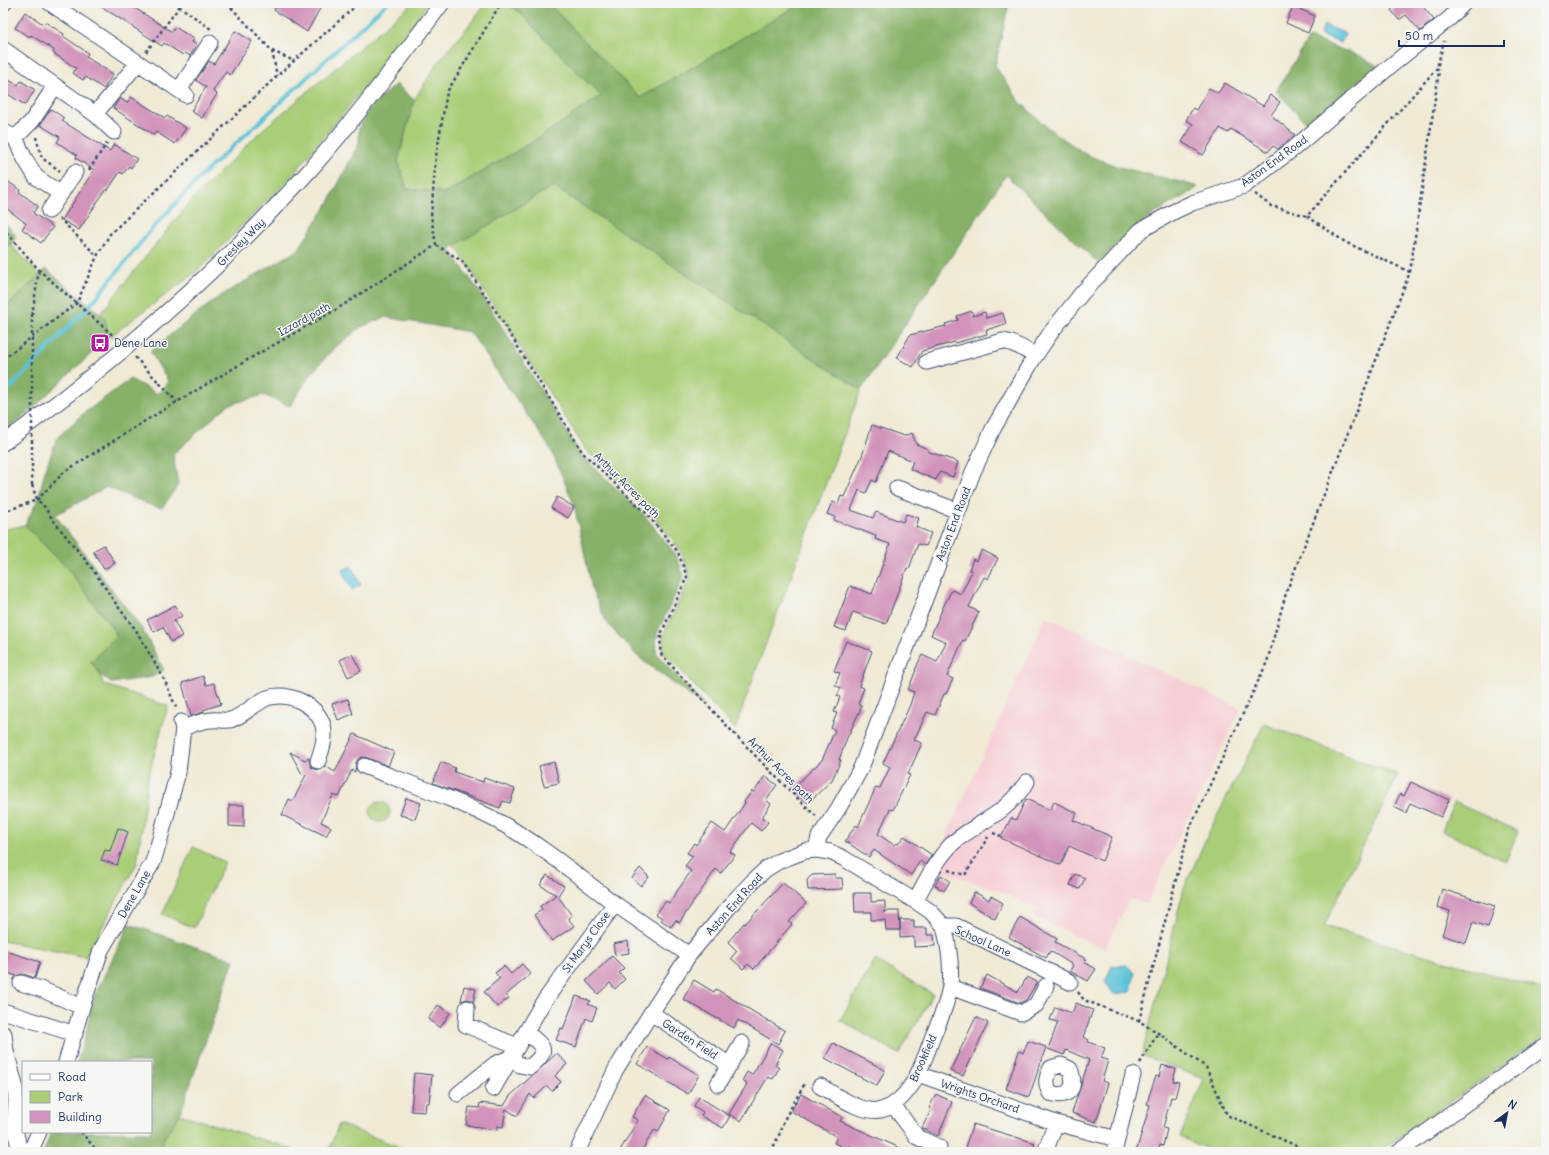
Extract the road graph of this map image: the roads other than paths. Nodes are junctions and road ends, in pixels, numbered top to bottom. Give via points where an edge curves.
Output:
1 (50, 3) edge
2 (442, 3) edge
3 (1464, 3) edge
4 (68, 8) edge
5 (210, 43) dead end
6 (3, 49) edge
7 (138, 62) junction
8 (55, 86) junction
9 (95, 114) junction
10 (114, 132) road end
11 (9, 135) edge
12 (73, 175) road end
13 (61, 194) junction
14 (49, 211) road end
15 (1035, 356) junction
16 (927, 362) dead end
17 (3, 443) edge
18 (897, 488) dead end
19 (958, 511) junction
20 (318, 761) dead end
21 (364, 766) dead end
22 (1027, 782) dead end
23 (816, 850) junction
24 (915, 901) junction
25 (615, 904) junction
26 (944, 926) junction
27 (689, 955) junction
28 (1070, 982) road end
29 (21, 983) dead end
30 (1046, 986) dead end
31 (950, 987) junction
32 (82, 1007) junction
33 (467, 1008) dead end
34 (6, 1012) dead end
35 (650, 1013) junction
36 (526, 1032) junction
37 (4, 1034) dead end
38 (75, 1034) junction
39 (742, 1043) dead end
40 (1546, 1044) edge
41 (513, 1052) junction
42 (66, 1061) edge
43 (730, 1065) junction
44 (918, 1074) junction
45 (1133, 1075) dead end
46 (718, 1084) dead end
47 (820, 1086) road end
48 (493, 1089) dead end
49 (1050, 1093) dead end
50 (458, 1094) dead end
51 (893, 1105) junction
52 (1049, 1120) junction
53 (39, 1133) edge
54 (1115, 1146) edge
55 (20, 1152) edge
56 (30, 1152) edge
57 (577, 1152) edge
58 (937, 1152) edge
59 (1045, 1152) edge
60 (1399, 1152) edge

1 - 4 street
2 - 17 street, Gresley Way via 406,53 309,171 206,277 127,348
3 - 15 street, Aston End Road via 1450,18 1293,149 1244,186 1175,211 1141,230 1082,293
4 - 7 street
5 - 7 street via 182,92
6 - 8 street
7 - 9 street
8 - 9 street
8 - 11 street via 32,121
9 - 10 street
11 - 13 street via 36,177
12 - 13 street
13 - 14 street
15 - 16 street via 1011,342 1003,341
15 - 19 street, Aston End Road via 993,429
18 - 19 street
19 - 23 street, Aston End Road via 860,768 850,789 818,837
20 - 32 street, Dene Lane via 323,746 322,724 317,715 304,703 286,696 268,698 230,720 210,720 182,725 178,772 153,862 102,950
21 - 25 street via 473,808 544,851
22 - 24 street via 1016,797 1001,810 945,852
23 - 24 street, School Lane via 825,850 844,858
23 - 27 street, Aston End Road via 784,859 766,869 734,901
24 - 26 street, School Lane via 930,911
25 - 27 street, St Marys Close
25 - 36 street, St Marys Close via 557,982
26 - 28 street, School Lane via 956,926
26 - 31 street, Brookfield via 951,960
27 - 35 street, Aston End Road
29 - 32 street
30 - 31 street via 1036,1005 1021,1013
31 - 44 street, Brookfield
32 - 38 street, Dene Lane
33 - 41 street via 466,1025
34 - 38 street
35 - 43 street, Garden Field
35 - 57 street, Aston End Road via 616,1069
36 - 41 street, St Marys Close
36 - 41 street via 541,1045 542,1055 530,1067 520,1065
37 - 55 street via 15,1085 14,1125
38 - 42 street, Dene Lane
39 - 43 street, Garden Field
40 - 60 street
41 - 48 street, St Marys Close
41 - 50 street
43 - 46 street, Garden Field
44 - 51 street, Brookfield via 906,1093
44 - 52 street, Wrights Orchard
45 - 54 street, Wrights Orchard
47 - 51 street, Brookfield via 868,1111 882,1110
49 - 52 street
51 - 58 street via 918,1137 939,1147
52 - 54 street, Wrights Orchard
52 - 59 street
53 - 56 street

